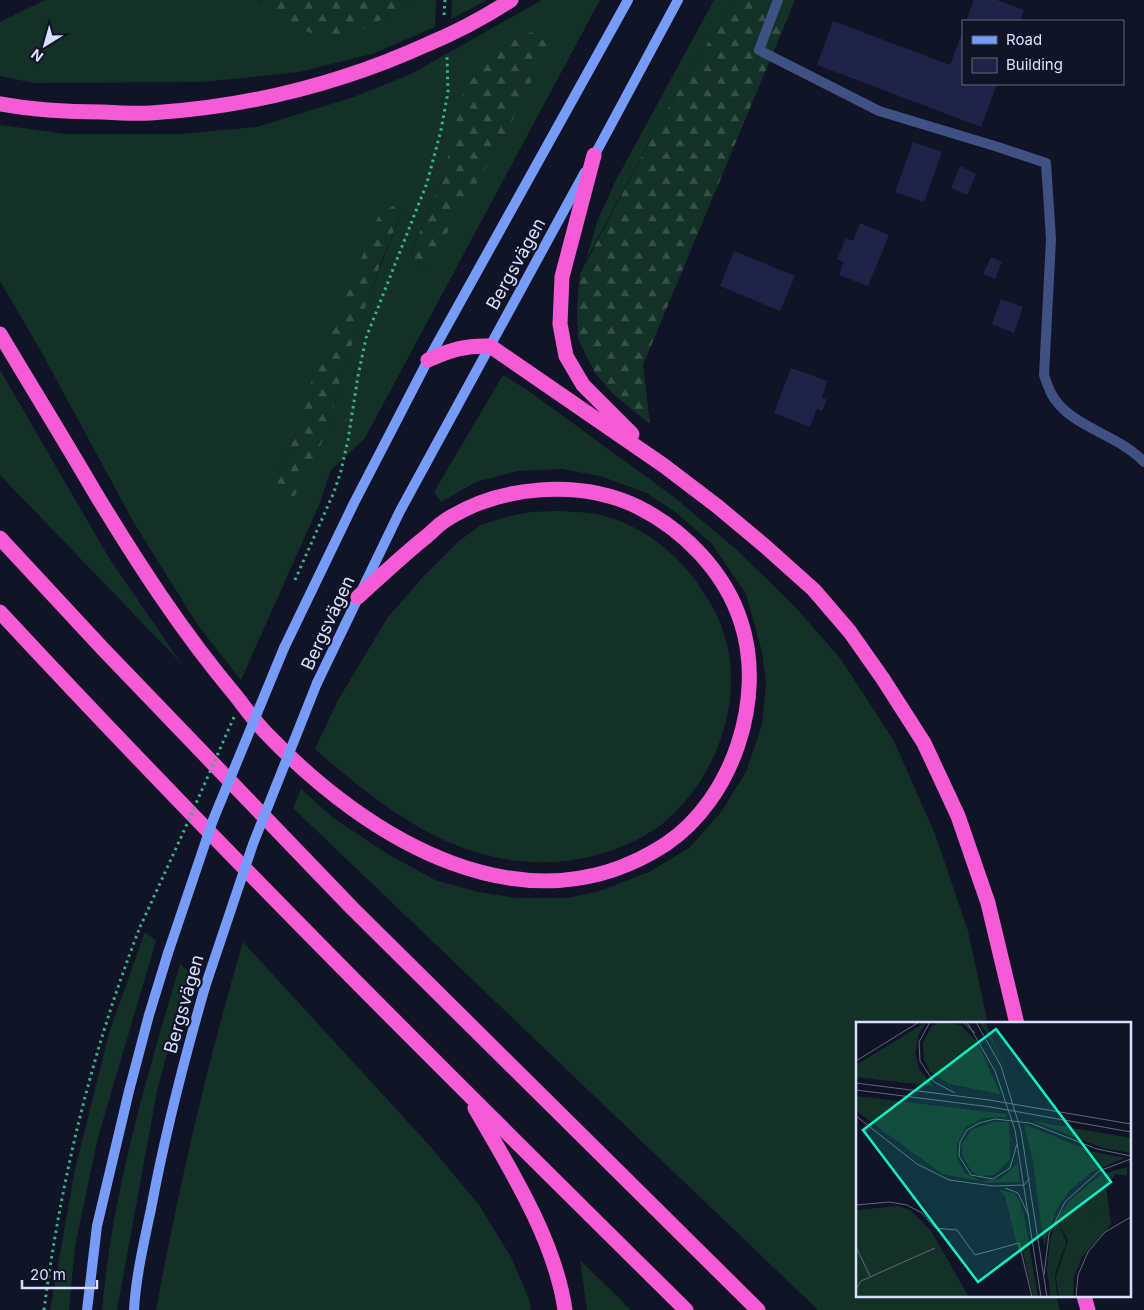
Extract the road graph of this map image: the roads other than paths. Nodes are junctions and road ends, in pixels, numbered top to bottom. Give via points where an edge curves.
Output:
1 (511, 0) edge
2 (628, 0) edge
3 (678, 0) edge
4 (778, 0) edge
5 (0, 104) edge
6 (594, 155) junction
7 (0, 334) edge
8 (490, 346) junction
9 (428, 360) junction
10 (1144, 462) edge
11 (663, 465) junction
12 (0, 538) edge
13 (358, 597) junction
14 (0, 612) edge
15 (1017, 1022) edge
16 (465, 1091) junction
17 (87, 1310) edge
18 (134, 1310) edge
19 (565, 1310) edge
20 (686, 1310) edge
21 (758, 1310) edge

1 - 5 highway via 458,31 394,60 282,95 213,107 149,113 42,110
2 - 9 main road, Bergsvägen
3 - 6 main road, Bergsvägen
4 - 10 lane via 759,50 879,111 1046,163 1052,239 1044,374 1051,394 1066,412 1121,444
6 - 8 main road, Bergsvägen
6 - 11 highway via 562,277 560,324 566,356 583,385
7 - 13 highway via 125,542 205,658 267,734 309,774 375,825 450,863 482,873 542,881 576,879 607,872 667,843 712,799 728,771 740,741 750,682 741,622 728,593 703,557 663,520 635,506 614,497 584,492 528,492 500,496 445,520
8 - 9 highway via 473,345
8 - 11 highway
8 - 13 main road, Bergsvägen via 400,511
9 - 17 main road, Bergsvägen, bridge via 284,648 213,820 168,953 128,1091 100,1216
11 - 15 highway via 746,529 814,590 850,632 888,686 924,743 958,816 988,903
12 - 21 highway via 345,900
13 - 18 main road, Bergsvägen, bridge via 318,683 252,844 205,987 158,1169
14 - 16 highway via 331,958
16 - 19 highway via 531,1210 559,1280
16 - 20 highway

